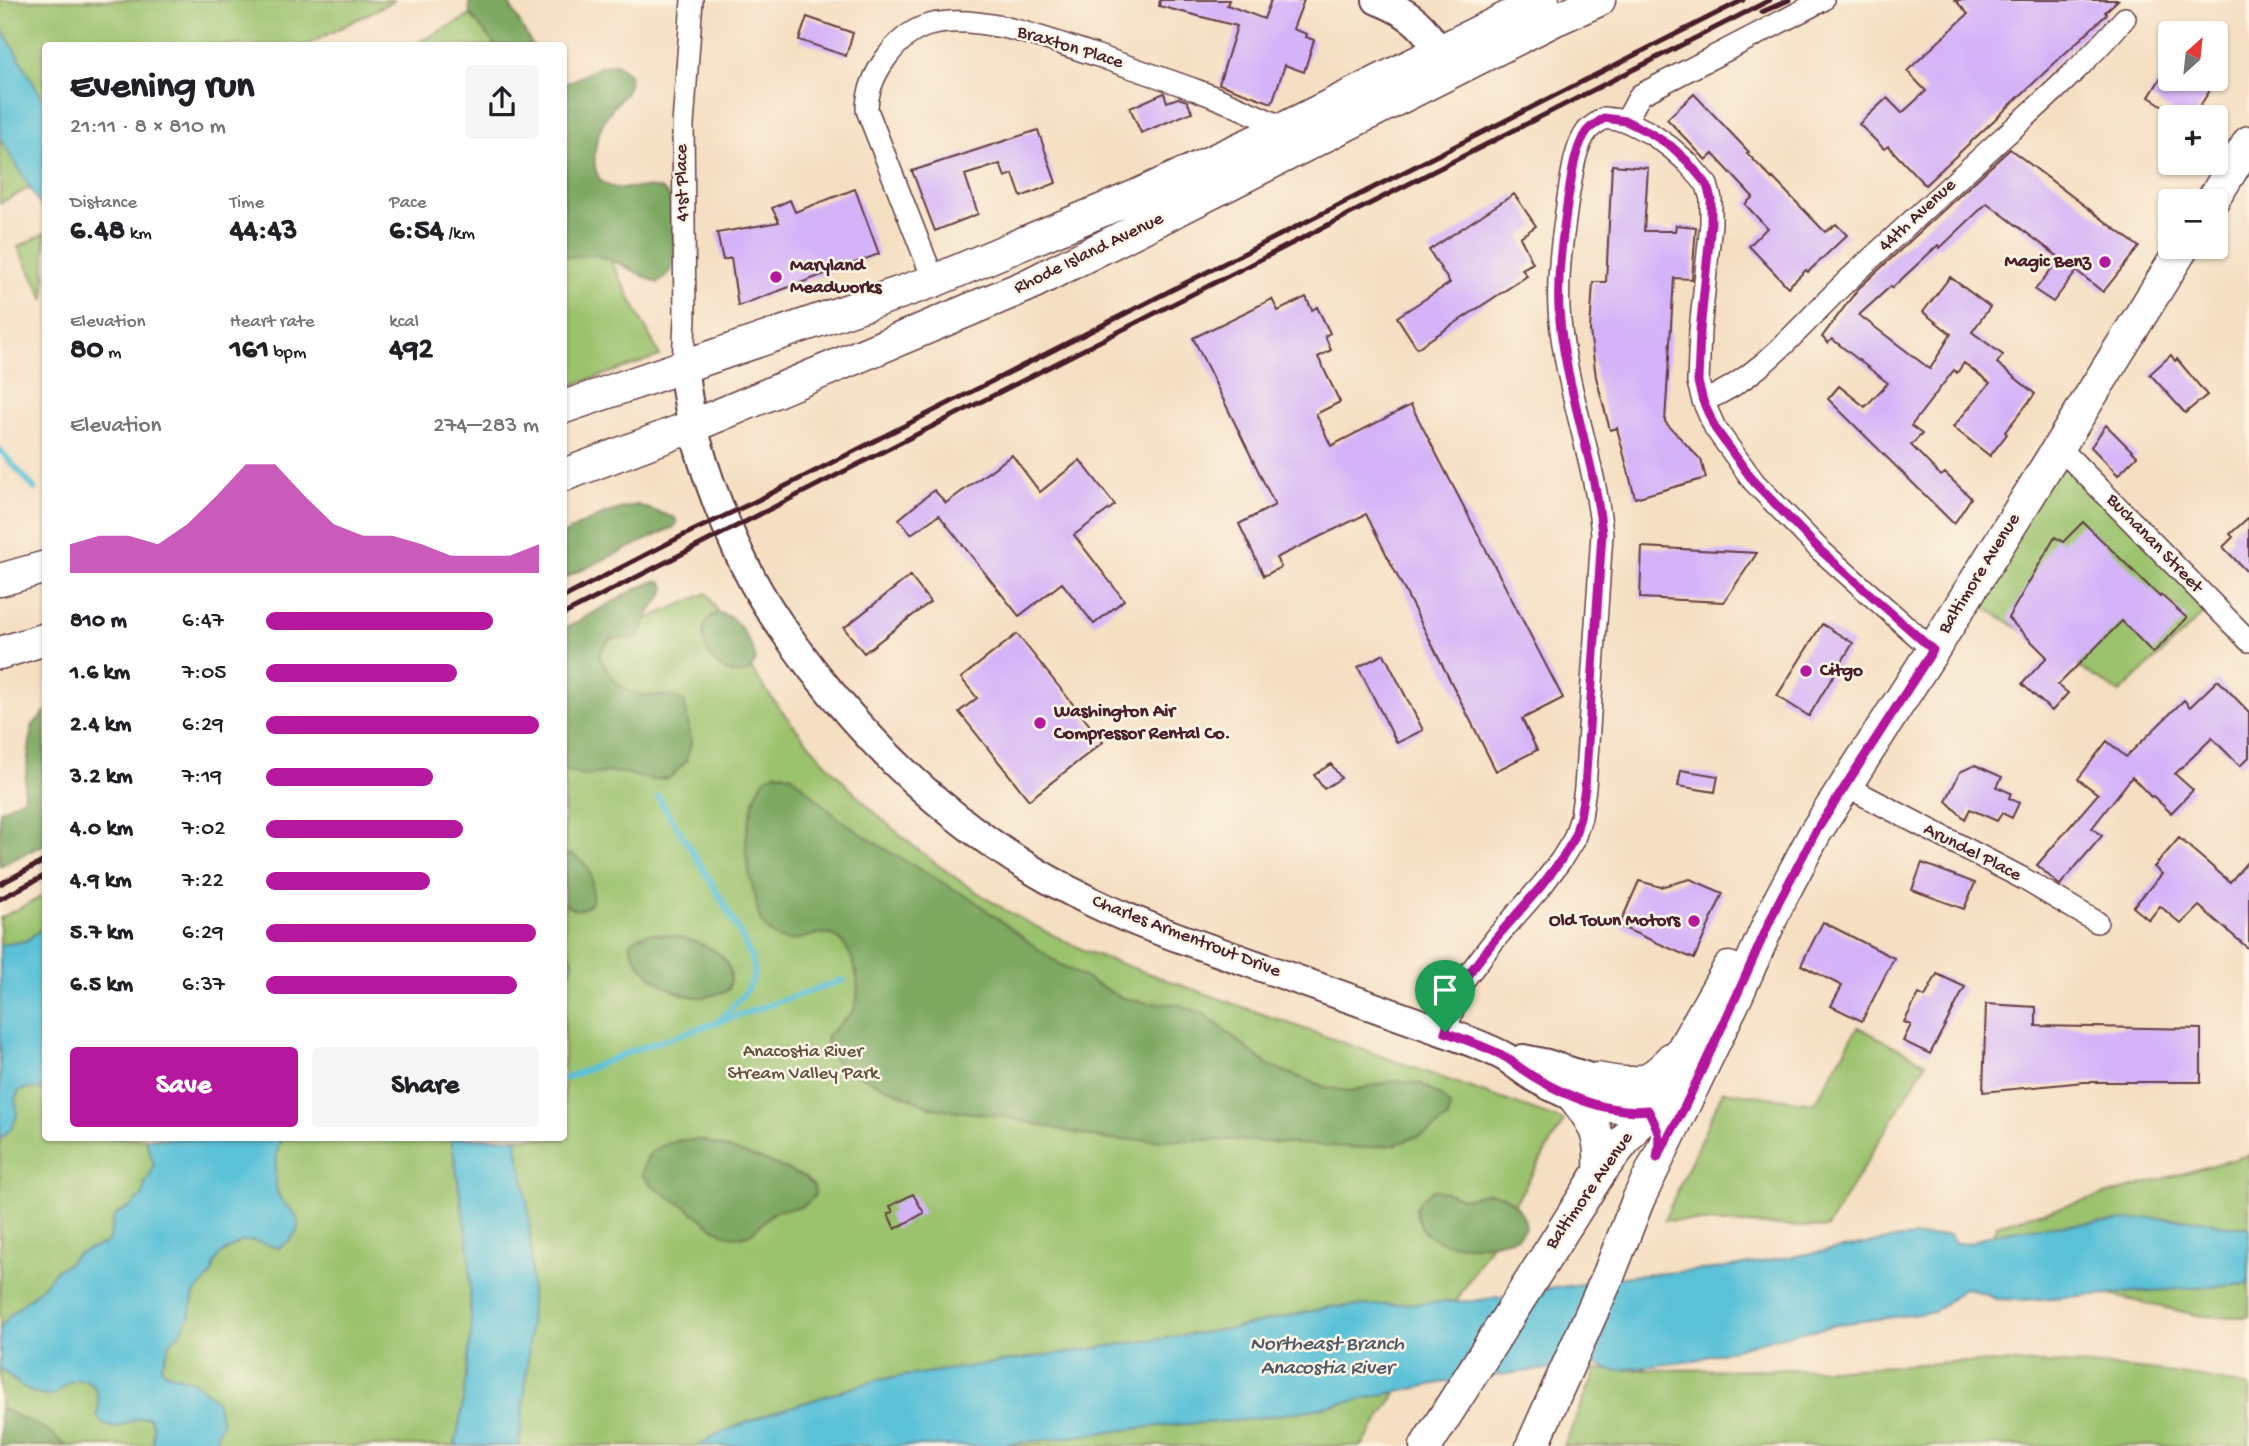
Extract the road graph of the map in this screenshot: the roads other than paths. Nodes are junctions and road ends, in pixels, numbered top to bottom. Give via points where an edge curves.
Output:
1 (692, 0) edge
2 (1377, 0) edge
3 (1599, 0) edge
4 (1823, 0) edge
5 (1549, 7) edge
6 (2125, 18) dead end
7 (1443, 62) junction
8 (1626, 121) junction
9 (1284, 128) junction
10 (2246, 155) edge
11 (2221, 189) edge
12 (2176, 259) edge
13 (934, 281) junction
14 (683, 367) junction
15 (1703, 401) junction
16 (567, 406) edge
17 (693, 426) junction
18 (2059, 447) junction
19 (567, 474) edge
20 (42, 568) edge
21 (0, 580) edge
22 (42, 640) edge
23 (2249, 641) edge
24 (1933, 650) junction
25 (0, 653) edge
26 (1846, 786) junction
27 (1778, 903) junction
28 (2097, 922) dead end
29 (1445, 1032) junction
30 (1690, 1036) junction
31 (1704, 1065) junction
32 (1585, 1088) junction
33 (1648, 1110) junction
34 (1657, 1158) junction
35 (1600, 1172) junction
36 (1534, 1442) edge
37 (1426, 1446) edge

1 - 14 street, 41st Place via 683,125
2 - 7 street via 1421,25
3 - 5 main road, Rhode Island Avenue
4 - 8 street via 1640,95
5 - 7 main road, Rhode Island Avenue
6 - 15 street, 44th Avenue via 2065,82 1772,354 1725,392
7 - 9 main road, Rhode Island Avenue
7 - 17 main road, Rhode Island Avenue via 1026,286
8 - 15 street via 1671,146 1707,185 1711,199 1698,362
8 - 29 street via 1604,118 1588,130 1577,152 1558,282 1563,339 1602,534 1589,747 1580,817 1561,860 1464,980
9 - 13 main road, Rhode Island Avenue
9 - 13 street, Braxton Place via 1199,91 1022,32 979,23 926,25 892,49 869,90 867,110
10 - 11 main road
12 - 18 main road, Baltimore Avenue
13 - 14 main road, Rhode Island Avenue
14 - 16 main road, Rhode Island Avenue
14 - 17 street, Charles Armentrout Drive
15 - 24 street via 1715,428 1754,482 1820,550
17 - 19 main road, Rhode Island Avenue
17 - 29 street, Charles Armentrout Drive via 726,522 754,583 794,645 852,719 919,788 992,844 1088,901
18 - 23 street, Buchanan Street
18 - 24 main road, Baltimore Avenue
20 - 21 main road
22 - 25 main road
24 - 26 main road, Baltimore Avenue
26 - 27 main road, Baltimore Avenue
26 - 28 street, Arundel Place
27 - 30 main road, Baltimore Avenue via 1733,961
27 - 31 main road, Baltimore Avenue
29 - 32 street, Charles Armentrout Drive via 1503,1056 1547,1063
30 - 32 main road via 1662,1071 1641,1083
30 - 33 main road, Baltimore Avenue
31 - 33 main road via 1680,1096
31 - 34 main road, Baltimore Avenue
32 - 33 street, Charles Armentrout Drive via 1630,1091
32 - 35 main road via 1601,1153
33 - 34 main road via 1661,1139
33 - 35 main road, Baltimore Avenue
34 - 36 main road, Baltimore Avenue
35 - 37 main road, Baltimore Avenue

